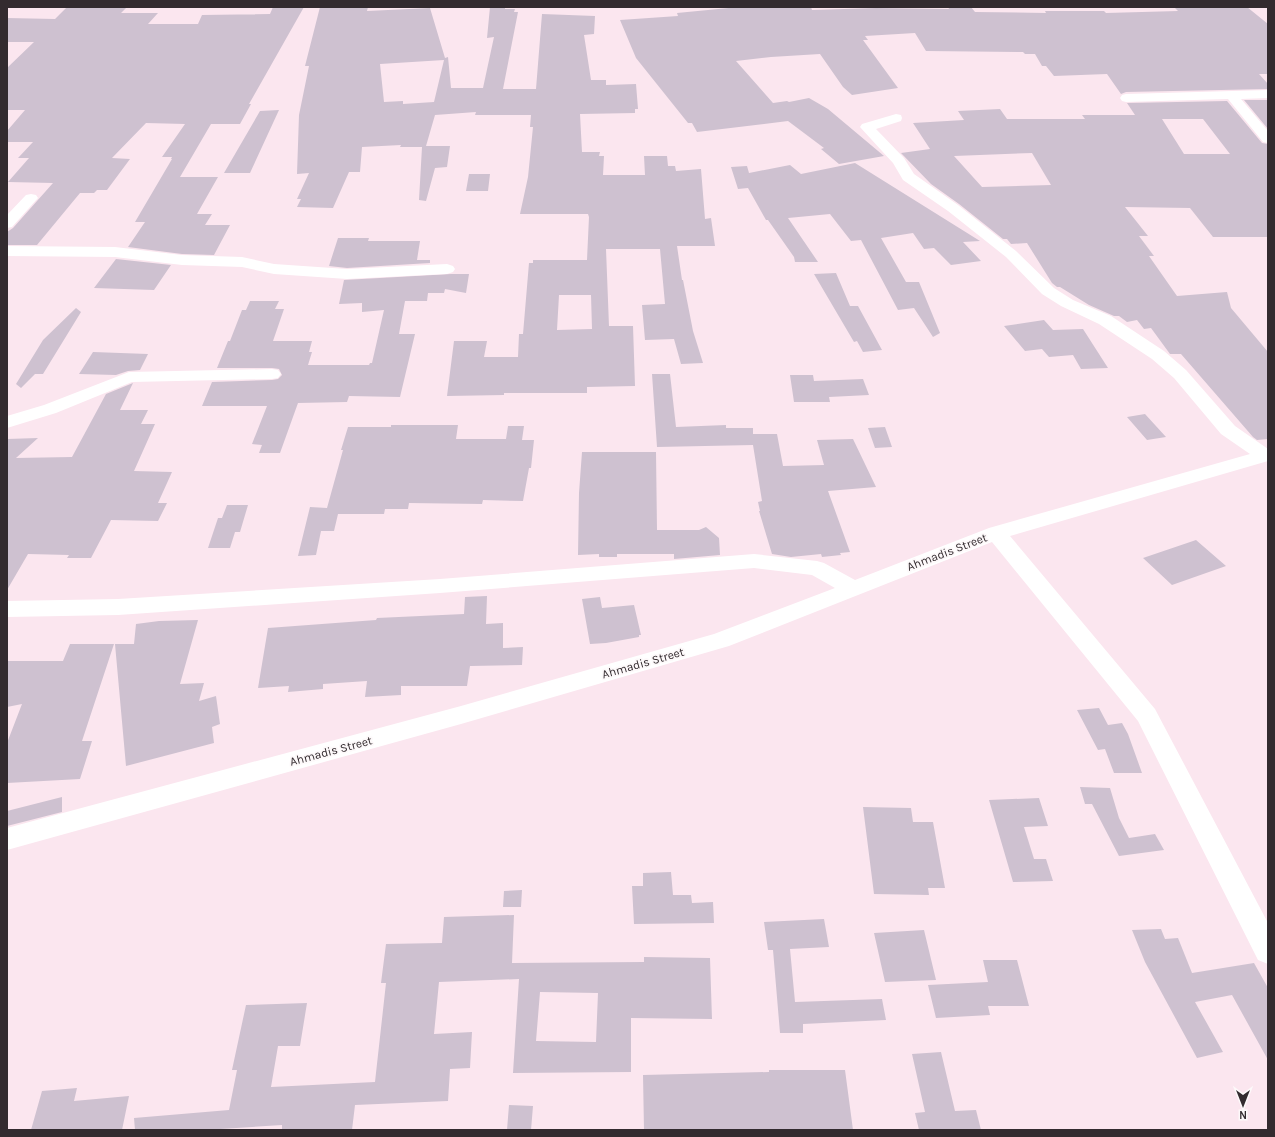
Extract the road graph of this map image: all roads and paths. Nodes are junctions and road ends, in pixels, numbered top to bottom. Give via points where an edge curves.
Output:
1 (1268, 94) edge
2 (1231, 95) junction
3 (1126, 98) dead end
4 (896, 118) dead end
5 (1268, 139) edge
6 (31, 198) dead end
7 (7, 224) edge
8 (7, 251) edge
9 (448, 269) dead end
10 (272, 374) dead end
11 (7, 422) edge
12 (1267, 455) edge
13 (996, 533) junction
14 (854, 589) junction
15 (7, 610) edge
16 (7, 839) edge
17 (1268, 950) edge

1 - 2 street
2 - 3 street
2 - 5 street
4 - 12 street via 867,127 899,161 908,177 953,208 1011,254 1048,291 1104,320 1158,355 1180,374 1228,430
6 - 7 street
8 - 9 street via 116,252 347,274
10 - 11 street via 130,377 50,409
12 - 13 street, Ahmadis Street
13 - 14 street, Ahmadis Street
13 - 17 street via 1147,715
14 - 15 street via 817,568 754,562 118,607
14 - 16 street, Ahmadis Street via 721,640 461,715

